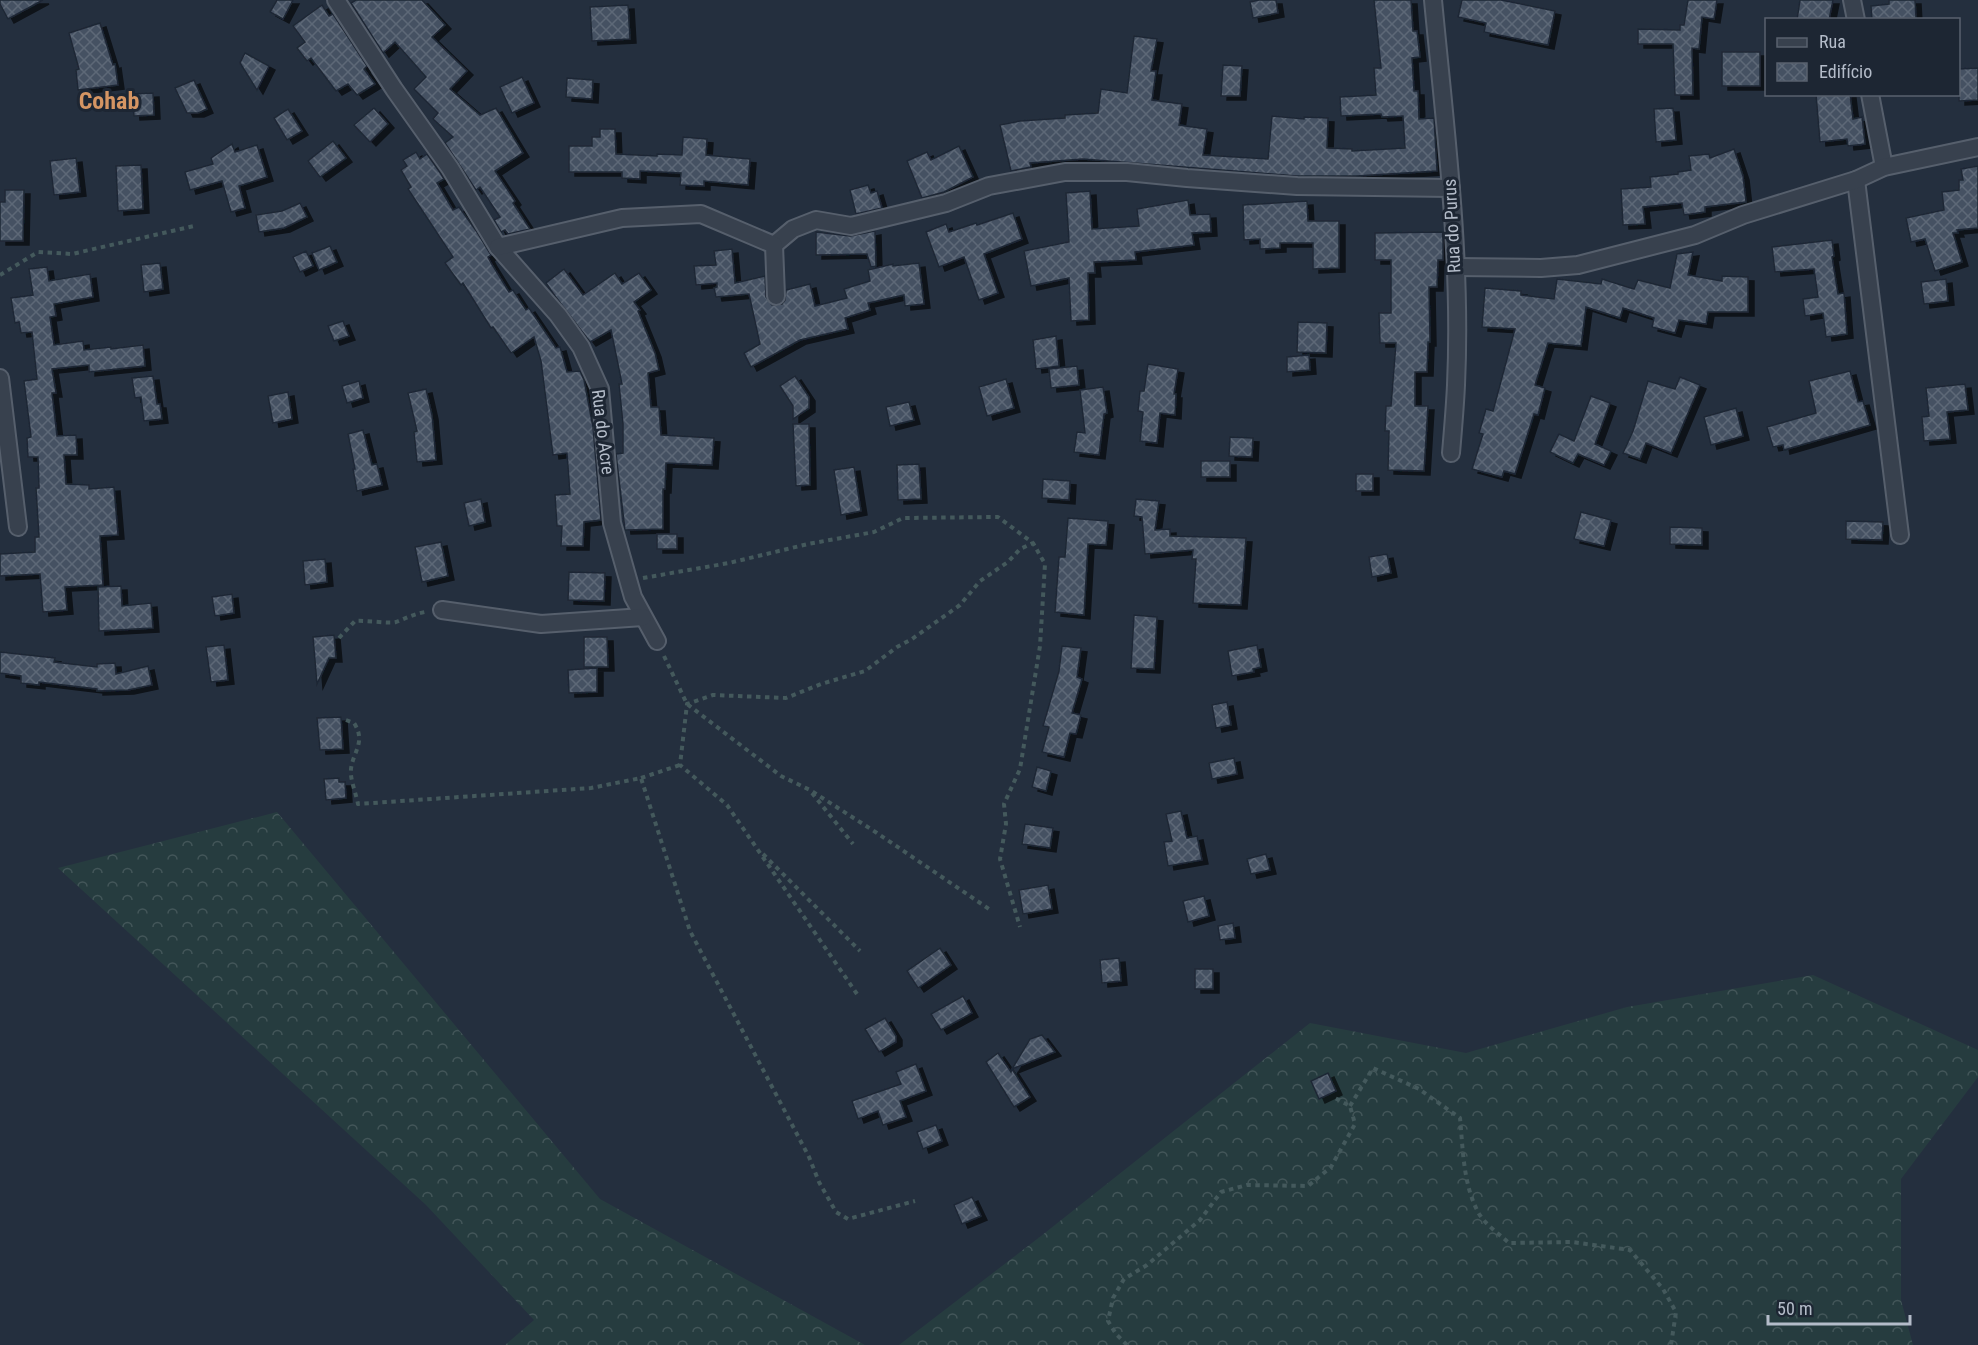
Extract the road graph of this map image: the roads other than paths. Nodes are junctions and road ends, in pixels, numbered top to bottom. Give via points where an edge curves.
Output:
1 (336, 0) edge
2 (1434, 0) edge
3 (1852, 0) edge
4 (1856, 18) edge
5 (1870, 96) edge
6 (1978, 147) edge
7 (1884, 167) junction
8 (1856, 180) junction
9 (1451, 188) junction
10 (774, 245) junction
11 (498, 247) junction
12 (1456, 267) junction
13 (776, 296) dead end
14 (0, 378) edge
15 (1451, 453) dead end
16 (18, 527) dead end
17 (1900, 536) dead end
18 (442, 610) road end
19 (643, 617) junction
20 (657, 641) road end

1 - 11 street, Rua do Acre via 450,168
2 - 9 street, Rua do Purus
3 - 4 street
5 - 7 street
6 - 7 street
7 - 8 street
8 - 12 street via 1743,215 1695,235 1578,265
8 - 17 street
9 - 10 street via 1297,186 1127,172 1065,172 989,186 946,203 851,226 816,220 793,229
9 - 12 street, Rua do Purus
10 - 11 street via 701,214 622,218
10 - 13 street
11 - 19 street, Rua do Acre via 581,347 600,389 612,523 627,581
12 - 15 street, Rua do Purus via 1456,384
14 - 16 street
18 - 19 street via 542,624
19 - 20 street, Rua do Acre

